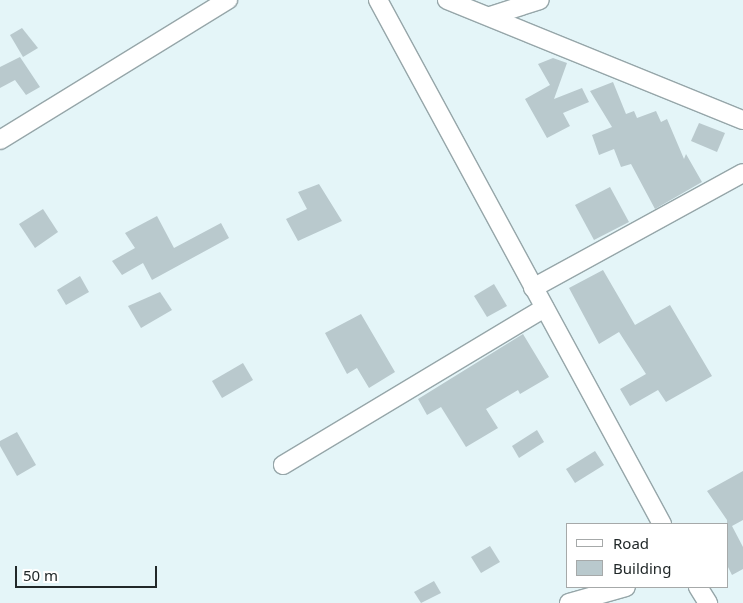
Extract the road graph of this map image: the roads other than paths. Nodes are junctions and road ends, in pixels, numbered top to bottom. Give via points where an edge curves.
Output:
1 (228, 0) edge
2 (378, 0) edge
3 (447, 0) edge
4 (540, 0) edge
5 (490, 16) junction
6 (743, 120) edge
7 (0, 140) edge
8 (743, 173) edge
9 (533, 288) junction
10 (544, 308) junction
11 (283, 465) dead end
12 (661, 523) edge
13 (622, 588) edge
14 (699, 588) edge
15 (569, 603) edge
16 (708, 603) edge

1 - 7 street
2 - 9 street
3 - 5 street
4 - 5 street
5 - 6 street
8 - 9 street
9 - 10 street
10 - 11 street
10 - 12 street
13 - 15 street
14 - 16 street

